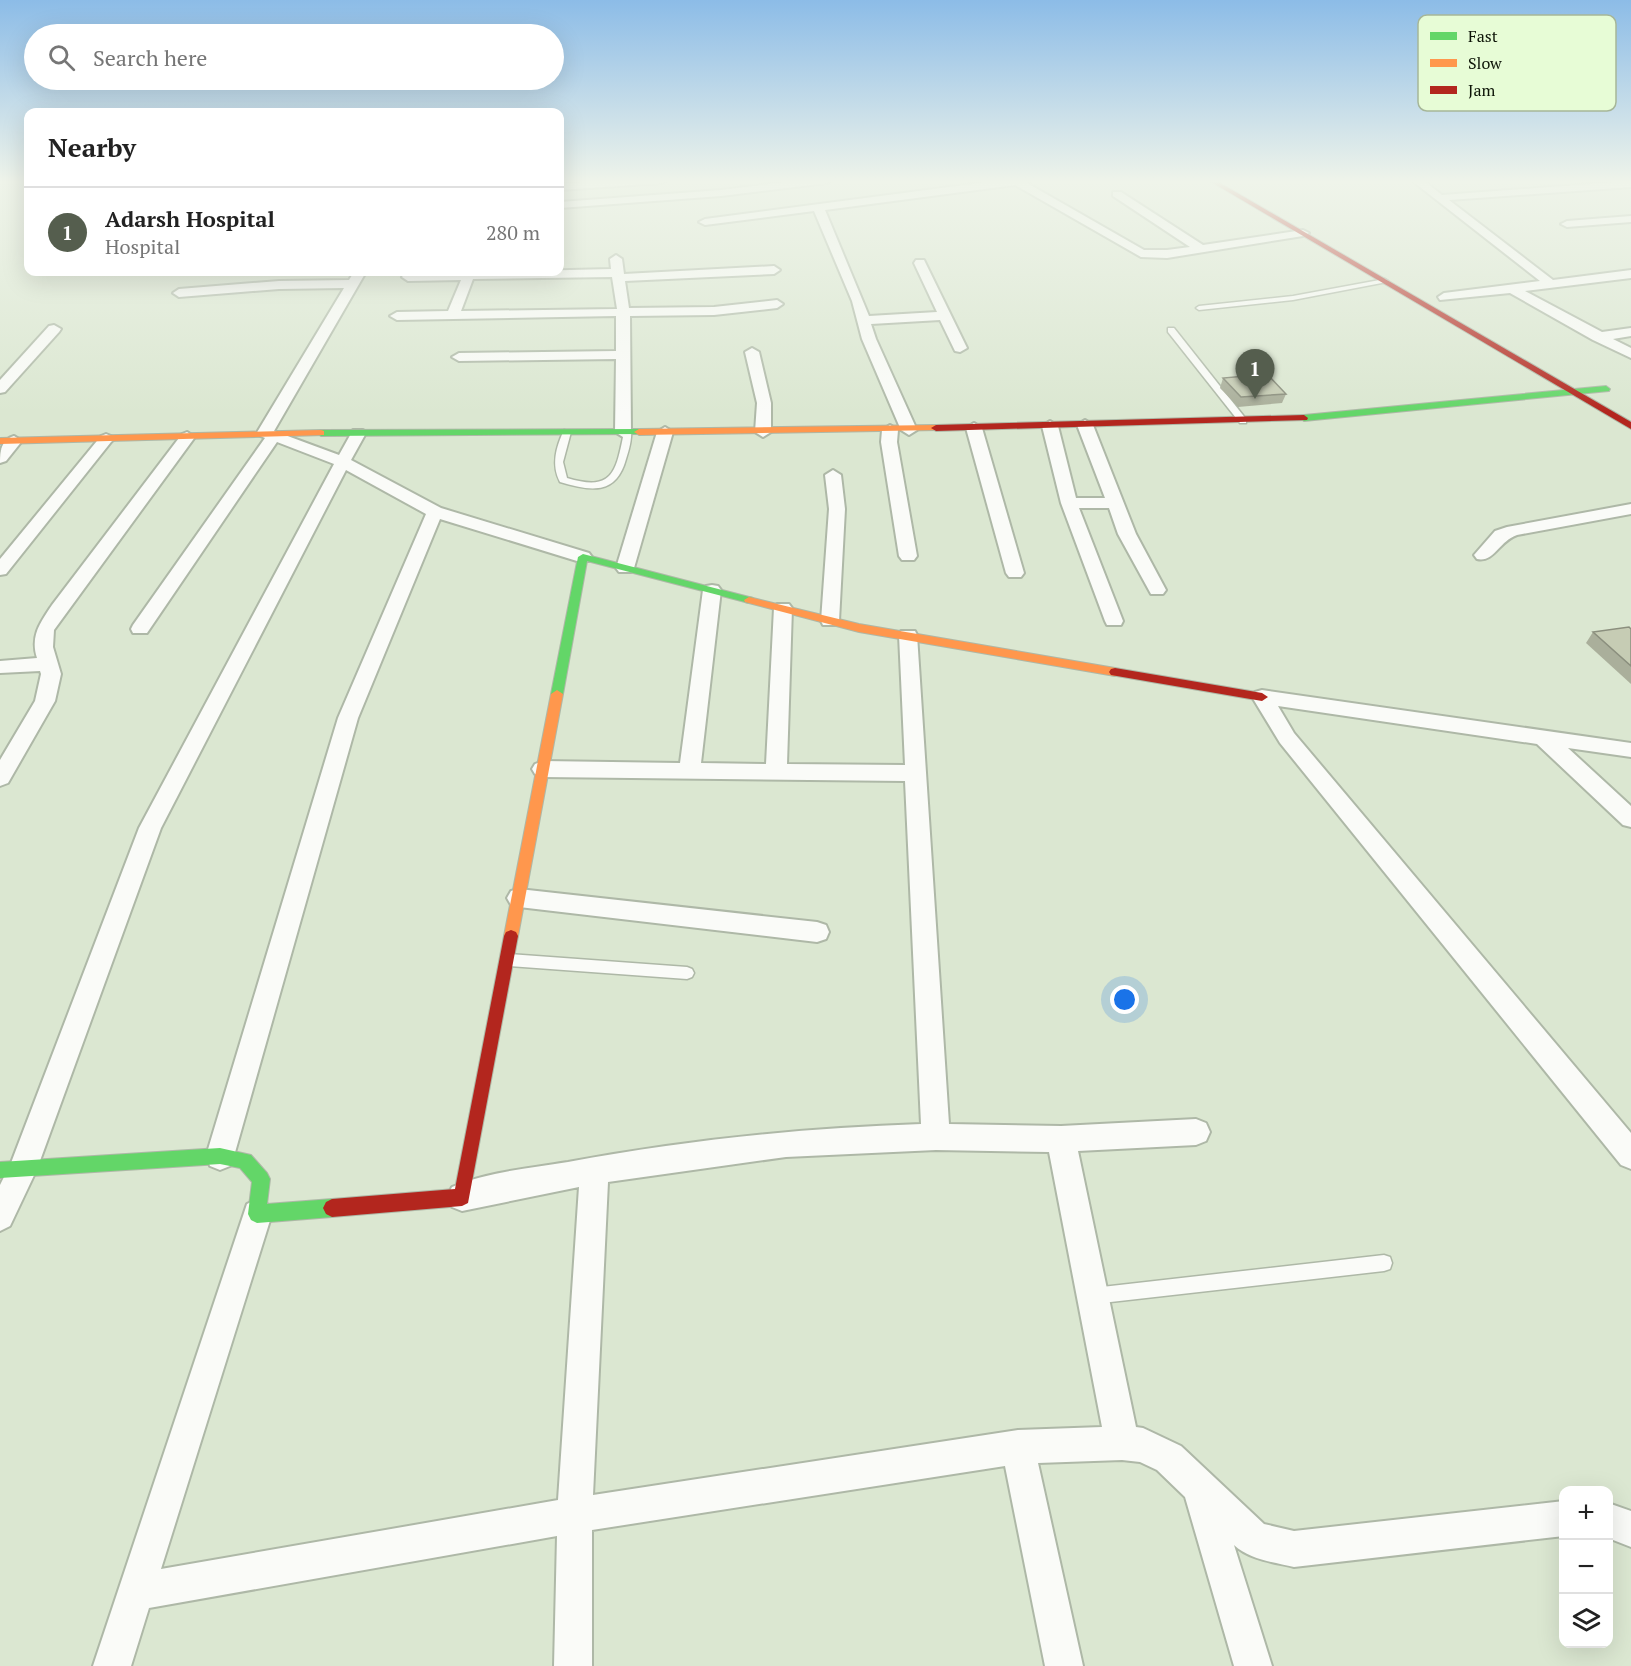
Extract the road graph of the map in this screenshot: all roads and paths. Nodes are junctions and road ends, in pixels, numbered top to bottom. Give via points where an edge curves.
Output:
1 (840, 258) edge
2 (1344, 258) edge
3 (1517, 258) edge
4 (920, 263) dead end
5 (617, 270) junction
6 (774, 270) dead end
7 (564, 271) edge
8 (1631, 274) edge
9 (423, 276) edge
10 (468, 276) edge
11 (408, 277) dead end
12 (356, 278) edge
13 (1385, 281) junction
14 (1551, 284) junction
15 (1513, 289) junction
16 (179, 293) dead end
17 (1439, 295) joint
18 (777, 304) dead end
19 (1199, 308) dead end
20 (1465, 309) dead end
21 (623, 313) junction
22 (397, 316) dead end
23 (453, 316) junction
24 (945, 316) junction
25 (864, 320) junction
26 (54, 329) dead end
27 (1171, 330) dead end
28 (1631, 332) edge
29 (1598, 337) junction
30 (960, 348) dead end
31 (752, 352) dead end
32 (1631, 354) edge
33 (623, 355) junction
34 (459, 357) dead end
35 (1586, 377) dead end
36 (0, 389) edge
37 (1575, 392) junction
38 (1243, 421) junction
39 (1085, 425) junction
40 (1050, 426) junction
41 (1631, 426) edge
42 (974, 428) junction
43 (890, 430) junction
44 (909, 430) junction
45 (567, 432) junction
46 (626, 432) junction
47 (665, 432) junction
48 (763, 432) junction
49 (358, 433) junction
50 (269, 435) junction
51 (187, 436) junction
52 (106, 439) junction
53 (7, 441) edge
54 (0, 458) edge
55 (343, 462) junction
56 (833, 475) dead end
57 (1069, 503) junction
58 (1114, 503) junction
59 (1631, 509) edge
60 (435, 512) junction
61 (1483, 555) dead end
62 (908, 556) dead end
63 (583, 557) junction
64 (625, 568) junction
65 (0, 570) edge
66 (1015, 573) dead end
67 (712, 590) junction
68 (1157, 590) dead end
69 (783, 608) junction
70 (830, 621) junction
71 (1114, 621) dead end
72 (140, 629) dead end
73 (908, 635) junction
74 (49, 664) junction
75 (0, 667) edge
76 (1262, 697) junction
77 (1543, 737) junction
78 (1631, 750) edge
79 (543, 769) junction
80 (690, 770) junction
81 (776, 770) junction
82 (917, 772) junction
83 (0, 778) edge
84 (1631, 819) edge
85 (519, 898) junction
86 (817, 932) dead end
87 (507, 960) junction
88 (687, 973) dead end
89 (1196, 1132) dead end
90 (936, 1137) junction
91 (1061, 1139) junction
92 (1631, 1155) edge
93 (220, 1156) junction
94 (11, 1169) edge
95 (594, 1171) junction
96 (462, 1197) junction
97 (257, 1214) junction
98 (0, 1216) edge
99 (1384, 1263) dead end
100 (1092, 1296) junction
101 (1122, 1443) junction
102 (1017, 1447) junction
103 (1198, 1484) junction
104 (575, 1515) junction
105 (1559, 1518) edge
106 (1613, 1521) edge
107 (1631, 1529) edge
108 (136, 1592) junction
109 (112, 1666) edge
110 (573, 1666) edge
111 (1064, 1666) edge
112 (1253, 1666) edge

1 - 25 street
2 - 13 street
3 - 14 street
4 - 24 street
5 - 6 street
5 - 7 street
5 - 21 street
8 - 14 street
9 - 11 street
10 - 23 street
12 - 16 street
12 - 50 street
13 - 19 lane via 1283,299
13 - 37 street
14 - 15 street
15 - 17 street
15 - 29 street
17 - 20 street
18 - 21 street
21 - 23 street
21 - 33 street
22 - 23 street
24 - 25 street
24 - 30 street
25 - 44 street
26 - 36 street
27 - 38 lane
28 - 29 street
29 - 32 street
31 - 48 street via 764,402
33 - 34 street
33 - 46 street
35 - 37 street via 1610,391
37 - 38 street via 1371,413
37 - 41 street
38 - 39 street
39 - 40 street
39 - 58 street
40 - 42 street
40 - 57 street
42 - 44 street
42 - 66 street
43 - 44 street
43 - 48 street
43 - 62 street
45 - 46 street
45 - 46 lane via 558,459 563,480 596,487 610,481 621,467
45 - 49 street
46 - 47 street
47 - 48 street
47 - 64 street
49 - 50 street
49 - 55 street
50 - 51 street
50 - 55 street
50 - 72 street
51 - 52 street
51 - 74 street via 45,630 43,647
52 - 53 street
52 - 65 street
53 - 54 street
55 - 60 street
55 - 94 street via 150,828
56 - 70 street via 837,509
57 - 58 street
57 - 71 street
58 - 68 street
59 - 61 street via 1513,531 1501,535
60 - 63 street
60 - 93 street via 348,718
63 - 64 street
63 - 79 street
64 - 67 street
67 - 69 street
67 - 80 street
69 - 70 street
69 - 81 street
70 - 73 street
73 - 76 street
73 - 82 street
74 - 75 street
74 - 83 street via 51,674 45,701
76 - 77 street
76 - 92 street via 1287,738
77 - 78 street
77 - 84 street
79 - 80 street
79 - 85 street
80 - 81 street
81 - 82 street
82 - 90 street
85 - 86 street
85 - 87 street
87 - 88 lane
87 - 96 street
89 - 91 street
90 - 91 street
90 - 95 street via 788,1144
91 - 100 street
93 - 94 street
93 - 97 street via 245,1161 261,1179
94 - 98 street
95 - 96 street
95 - 104 street
96 - 97 street
97 - 108 street
99 - 100 lane
100 - 101 street
101 - 102 street
101 - 103 street via 1143,1445 1168,1458
102 - 104 street
102 - 111 street
103 - 105 street via 1254,1539 1294,1549
103 - 112 street
104 - 108 street
104 - 110 street
106 - 107 street
108 - 109 street

